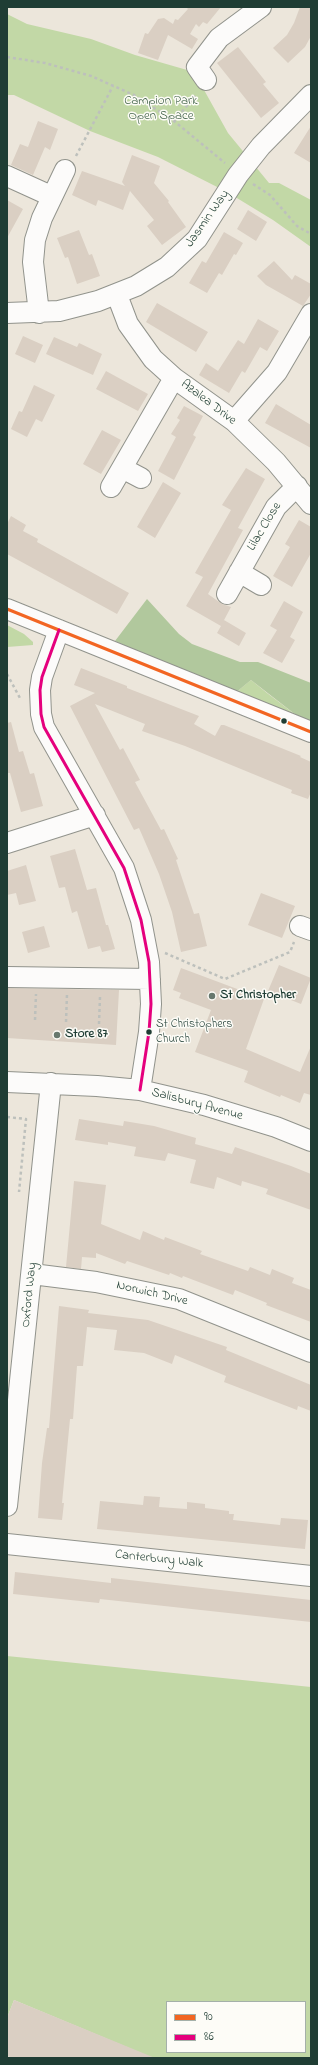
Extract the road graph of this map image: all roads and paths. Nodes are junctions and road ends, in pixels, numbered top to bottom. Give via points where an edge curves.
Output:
1 (261, 7) edge
2 (7, 57) edge
3 (113, 86) junction
4 (202, 87) joint
5 (311, 94) edge
6 (174, 121) junction
7 (65, 170) joint
8 (238, 175) junction
9 (7, 176) edge
10 (52, 196) junction
11 (311, 234) edge
12 (116, 294) junction
13 (39, 313) junction
14 (7, 314) edge
15 (311, 314) edge
16 (174, 378) junction
17 (234, 421) junction
18 (122, 468) junction
19 (141, 478) dead end
20 (297, 486) junction
21 (111, 487) dead end
22 (311, 504) edge
23 (239, 572) junction
24 (261, 585) dead end
25 (227, 594) dead end
26 (7, 609) edge
27 (59, 630) junction
28 (311, 732) edge
29 (95, 815) junction
30 (7, 843) edge
31 (306, 928) edge
32 (146, 945) junction
33 (7, 977) edge
34 (37, 978) junction
35 (68, 978) junction
36 (101, 978) junction
37 (150, 979) junction
38 (35, 1020) dead end
39 (66, 1022) dead end
40 (99, 1024) dead end
41 (7, 1082) edge
42 (51, 1083) junction
43 (140, 1090) junction
44 (7, 1117) edge
45 (311, 1141) edge
46 (19, 1192) dead end
47 (32, 1274) junction
48 (311, 1352) edge
49 (15, 1354) edge
50 (7, 1506) edge
51 (7, 1544) edge
52 (311, 1576) edge

1 - 4 street via 219,38 197,67
2 - 3 path via 90,76
3 - 6 path via 155,107
3 - 7 path via 80,150
4 - 6 path
5 - 8 street, Jasmin Way via 261,146
6 - 8 path
7 - 10 street
8 - 11 path via 270,196 297,226
8 - 12 street, Jasmin Way via 188,249 167,268
9 - 10 street
10 - 13 street via 38,229 33,251
12 - 13 street, Jasmin Way via 78,307
12 - 16 street, Azalea Drive via 136,337
13 - 14 street, Jasmin Way
15 - 17 street via 277,372
16 - 17 street, Azalea Drive
16 - 18 street
17 - 20 street, Azalea Drive
18 - 19 street
18 - 21 street
20 - 22 street, Azalea Drive
20 - 23 street, Lilac Close via 276,507
23 - 24 street
23 - 25 street, Lilac Close
26 - 27 street
27 - 28 street
27 - 29 street via 42,677 40,714 44,727
29 - 30 street
29 - 32 street via 124,868
31 - 32 path via 290,952 225,979
32 - 37 street
33 - 34 street
34 - 35 street
34 - 38 path
35 - 36 street
35 - 39 path
36 - 37 street
36 - 40 path
37 - 43 street via 149,1032
41 - 42 street, Salisbury Avenue
42 - 43 street, Salisbury Avenue
42 - 47 street, Oxford Way
43 - 45 street, Salisbury Avenue via 204,1105 276,1127
44 - 46 path via 26,1119
47 - 48 street, Norwich Drive via 96,1282 179,1299
47 - 49 street, Oxford Way
49 - 50 street, Oxford Way
51 - 52 street, Canterbury Walk

